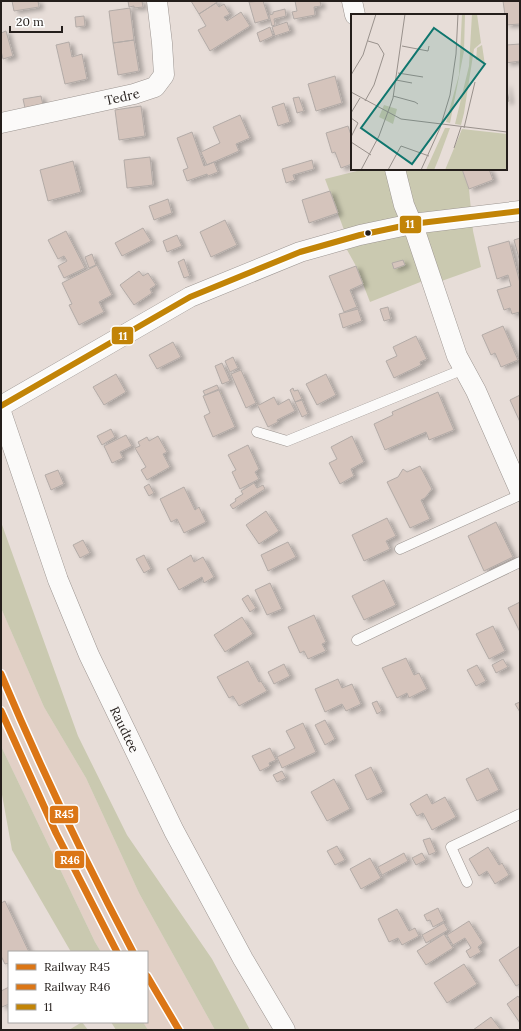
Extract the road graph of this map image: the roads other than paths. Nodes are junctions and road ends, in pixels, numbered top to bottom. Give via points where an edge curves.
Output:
1 (157, 1) edge
2 (352, 1) edge
3 (355, 14) edge
4 (1, 123) edge
5 (395, 170) edge
6 (520, 211) edge
7 (412, 224) junction
8 (464, 369) junction
9 (1, 406) edge
10 (1, 412) edge
11 (257, 432) dead end
12 (520, 491) edge
13 (520, 495) edge
14 (400, 549) dead end
15 (520, 562) edge
16 (357, 640) dead end
17 (520, 814) edge
18 (467, 882) dead end
19 (285, 1030) edge

1 - 4 street, Tedre via 164,76 155,87 134,94
2 - 3 street
5 - 7 street via 404,205
6 - 7 street
7 - 8 street via 457,356
7 - 9 street via 300,252 190,297
8 - 11 lane via 287,441
8 - 12 street
10 - 19 street, Raudtee via 58,580 89,655 174,831 243,959
13 - 14 lane
15 - 16 lane
17 - 18 lane via 451,847

